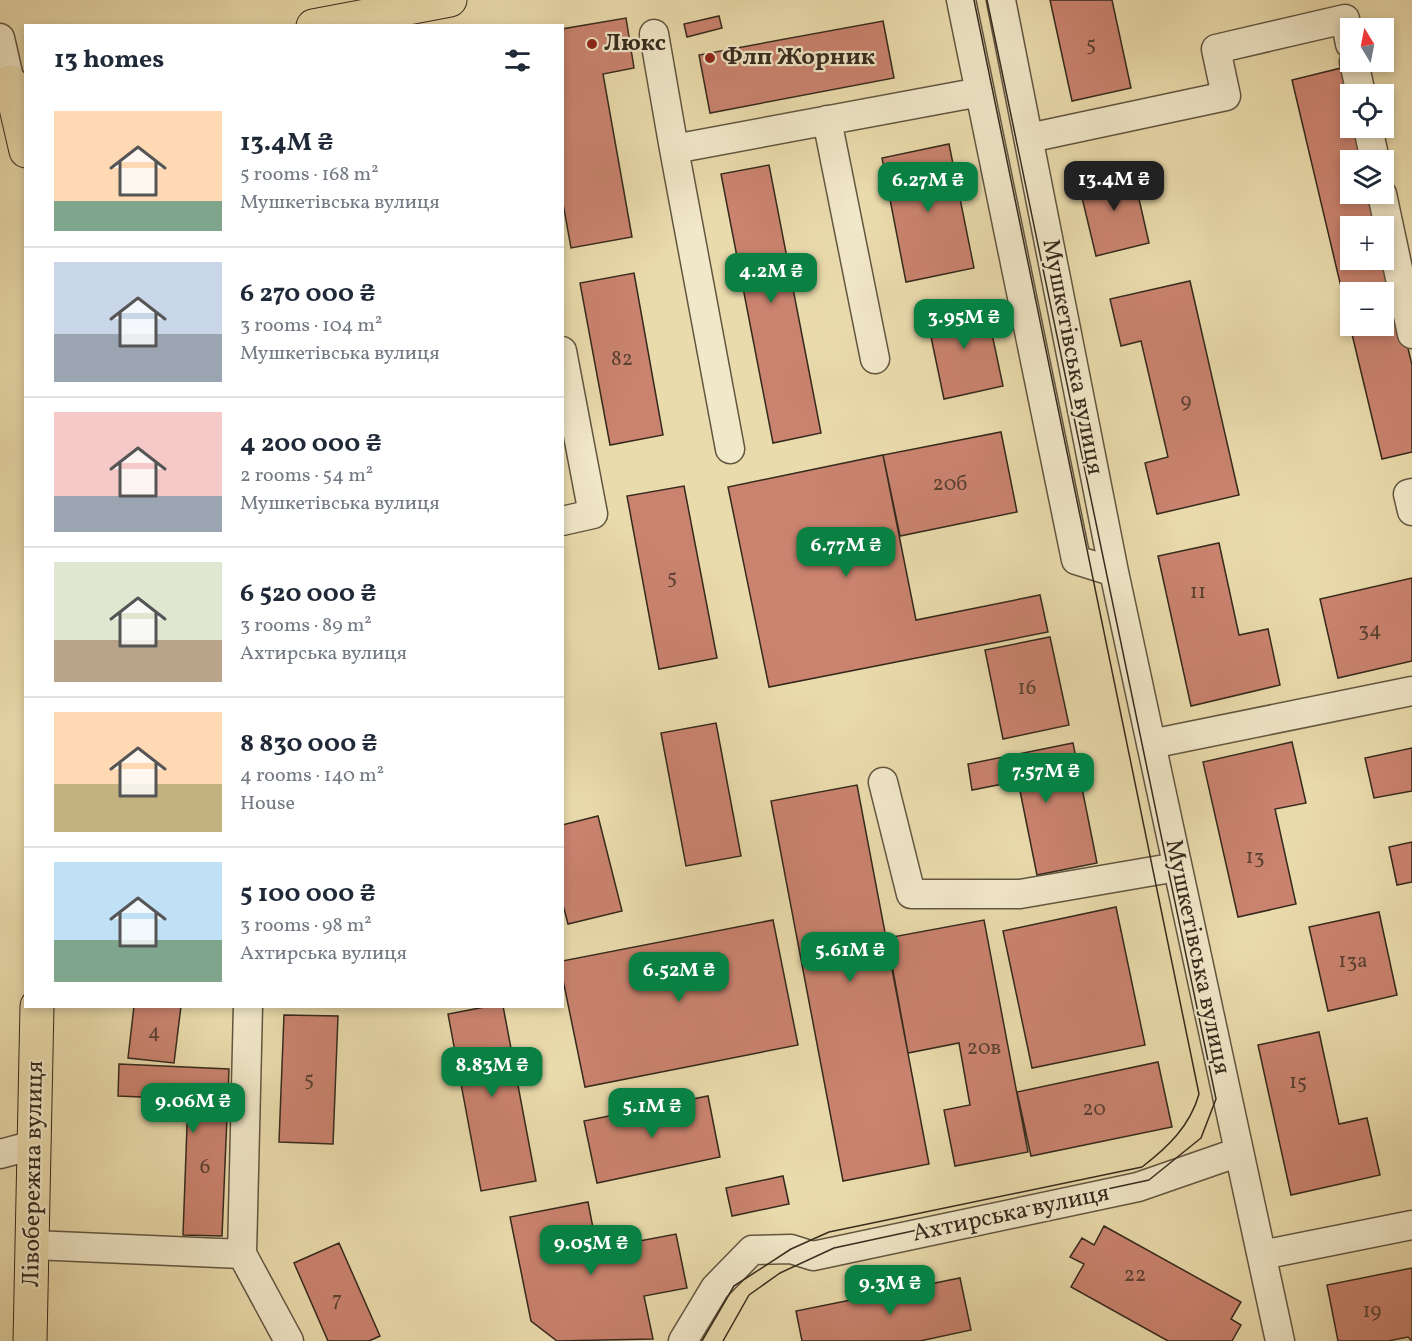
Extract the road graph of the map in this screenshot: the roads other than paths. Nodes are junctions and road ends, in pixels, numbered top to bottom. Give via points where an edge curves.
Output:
1 (450, 0) edge
2 (961, 0) edge
3 (1001, 0) edge
4 (1340, 20) edge
5 (324, 24) edge
6 (654, 34) dead end
7 (0, 38) edge
8 (12, 81) edge
9 (980, 92) junction
10 (827, 120) junction
11 (1029, 138) junction
12 (24, 141) edge
13 (674, 149) junction
14 (1384, 204) edge
15 (1412, 334) edge
16 (875, 358) dead end
17 (564, 362) edge
18 (730, 449) dead end
19 (1412, 493) edge
20 (1412, 511) edge
21 (564, 521) edge
22 (1114, 572) junction
23 (1412, 691) edge
24 (1151, 744) junction
25 (883, 782) dead end
26 (1177, 867) junction
27 (37, 1008) edge
28 (248, 1008) edge
29 (34, 1145) junction
30 (1239, 1152) junction
31 (0, 1154) edge
32 (1412, 1225) edge
33 (33, 1245) junction
34 (242, 1254) junction
35 (1262, 1255) junction
36 (30, 1341) edge
37 (289, 1341) edge
38 (683, 1341) edge
39 (1280, 1341) edge

1 - 5 main road
2 - 9 street, Мушкетівська вулиця
3 - 11 street, Мушкетівська вулиця
4 - 11 street via 1216,49 1226,96
6 - 13 street
7 - 8 street
8 - 12 main road
9 - 10 street
9 - 22 street, Мушкетівська вулиця via 1076,560
10 - 13 street
10 - 16 street
11 - 22 street, Мушкетівська вулиця
13 - 18 street
14 - 15 street
17 - 21 street via 593,514
19 - 20 street via 1408,494
22 - 24 street, Мушкетівська вулиця
23 - 24 street
24 - 26 street, Мушкетівська вулиця
25 - 26 street via 911,894 1020,894
26 - 30 street, Мушкетівська вулиця
27 - 29 main road, Лівобережна вулиця
28 - 34 street
29 - 31 street
29 - 33 main road, Лівобережна вулиця
30 - 35 street, Мушкетівська вулиця
30 - 38 street, Ахтирська вулиця via 1138,1187 813,1256 791,1249 752,1250 715,1288
32 - 35 street
33 - 34 street
33 - 36 main road, Лівобережна вулиця
34 - 37 street
35 - 39 street, Мушкетівська вулиця

